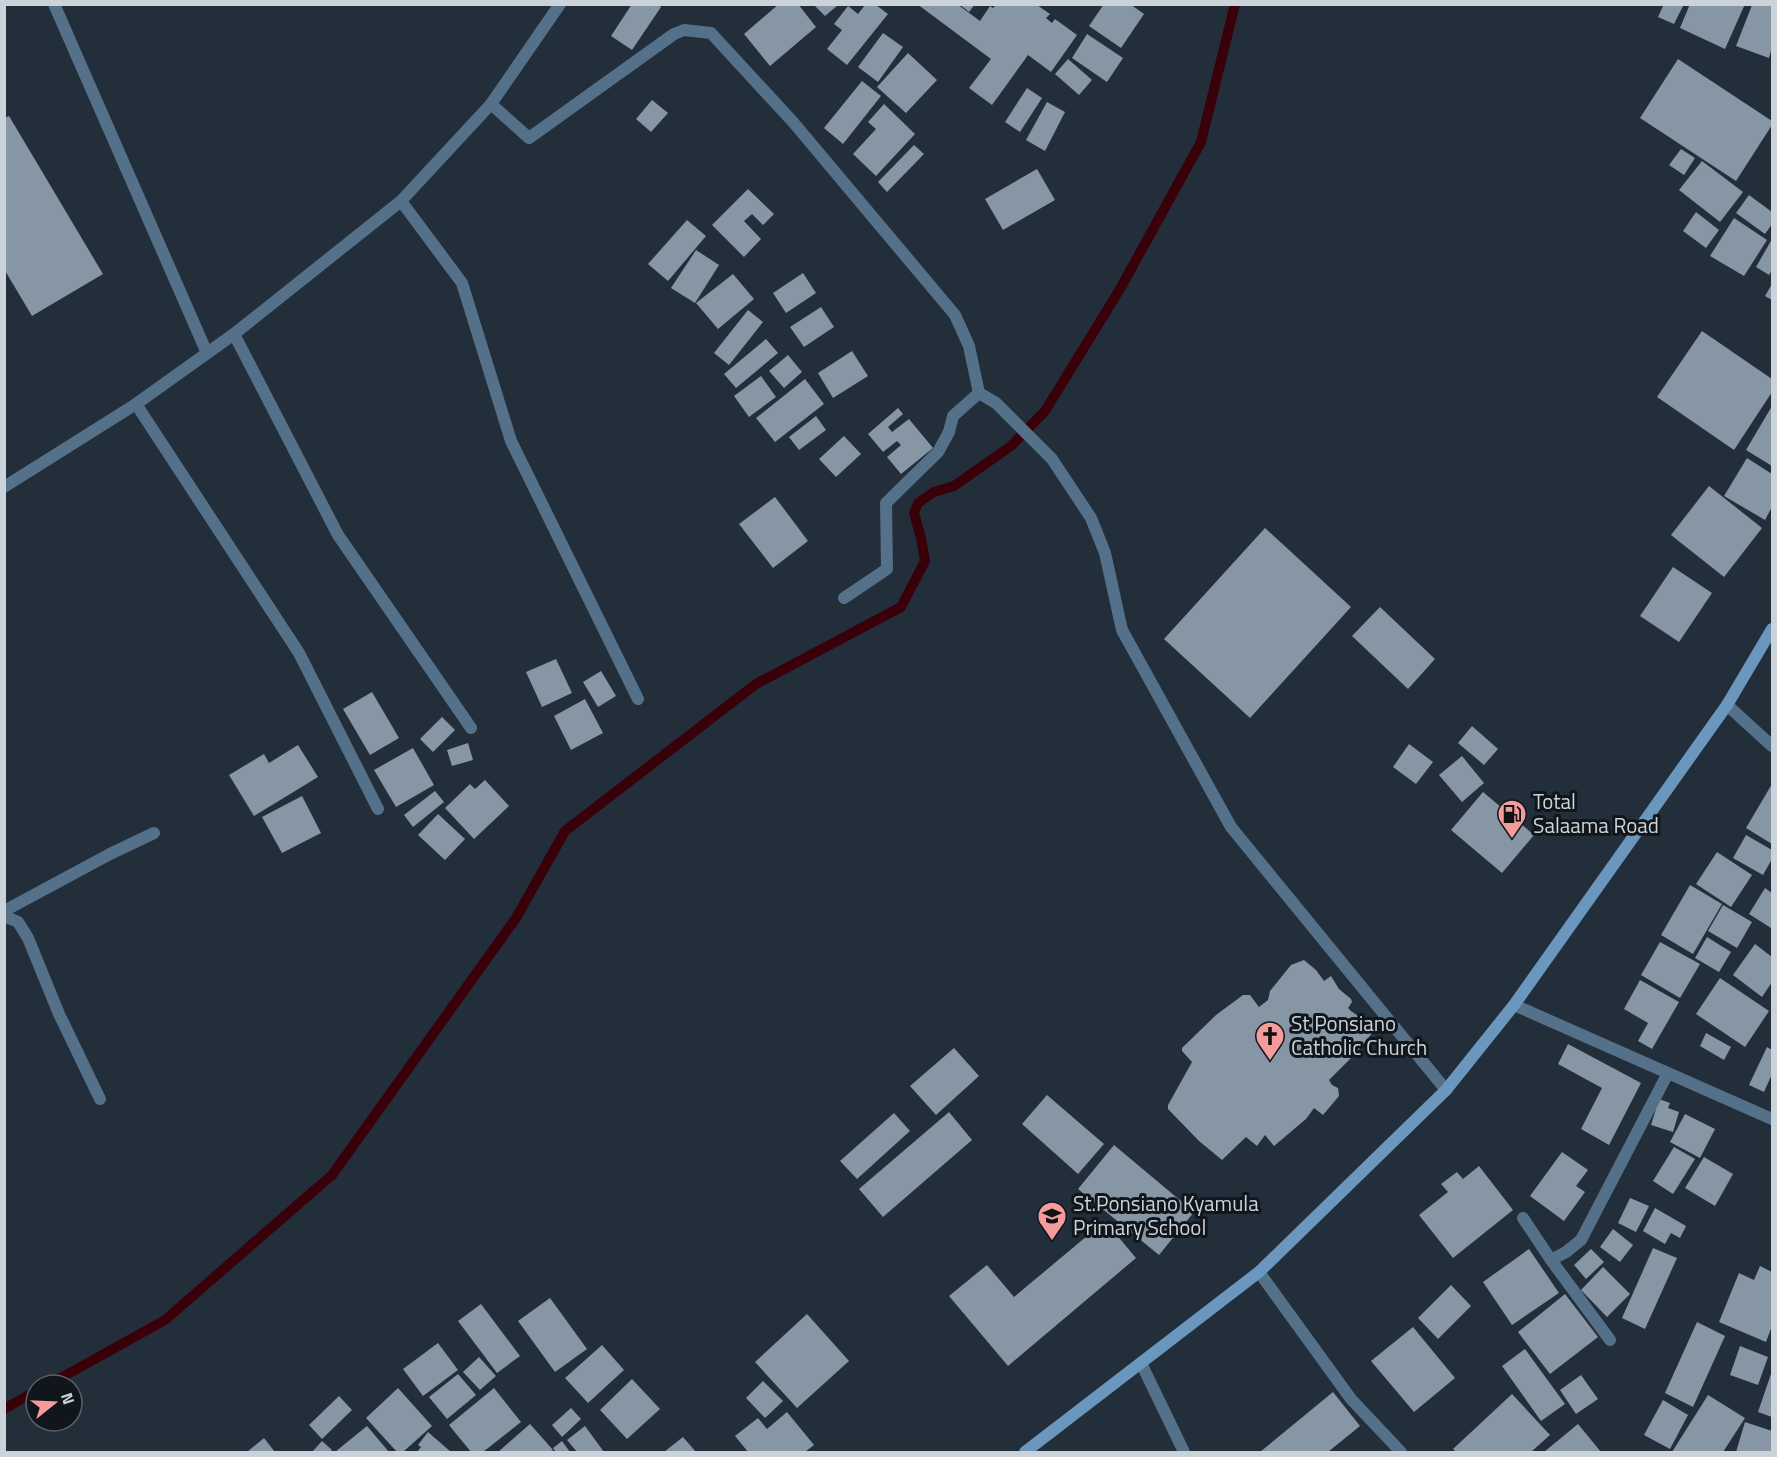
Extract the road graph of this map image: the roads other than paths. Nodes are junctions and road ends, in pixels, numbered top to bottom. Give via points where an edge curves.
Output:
1 (54, 4) edge
2 (560, 4) edge
3 (490, 104) junction
4 (401, 201) junction
5 (234, 334) junction
6 (207, 353) junction
7 (979, 393) junction
8 (135, 404) junction
9 (4, 487) edge
10 (844, 598) dead end
11 (1773, 630) edge
12 (638, 699) dead end
13 (1726, 705) junction
14 (471, 728) dead end
15 (1773, 746) edge
16 (378, 809) dead end
17 (154, 833) dead end
18 (4, 912) edge
19 (4, 916) edge
20 (1514, 1005) junction
21 (1668, 1072) junction
22 (1446, 1090) junction
23 (100, 1099) dead end
24 (1773, 1119) edge
25 (1522, 1218) dead end
26 (1551, 1260) junction
27 (1259, 1272) junction
28 (1610, 1340) dead end
29 (1141, 1363) junction
30 (1025, 1452) edge
31 (1184, 1452) edge
32 (1401, 1452) edge

1 - 6 street
2 - 3 street
3 - 4 street
3 - 7 street via 529,138 674,34 684,30 711,33 793,122 954,315 969,346
4 - 5 street
4 - 12 street via 462,283 511,441
5 - 6 street
5 - 14 street via 338,535
6 - 8 street
7 - 10 street via 952,416 949,432 938,452 886,503 887,569
7 - 22 street via 996,402 1052,459 1091,518 1105,553 1122,630 1231,827
8 - 9 street
8 - 16 street via 299,653
11 - 13 main road
13 - 15 street
13 - 20 main road
17 - 18 street
19 - 23 street via 18,922 28,938 58,1014
20 - 21 street
20 - 22 main road
21 - 24 street
21 - 26 street via 1581,1240
22 - 27 main road
25 - 26 street
26 - 28 street
27 - 29 main road
27 - 32 street via 1351,1399
29 - 30 main road
29 - 31 street

